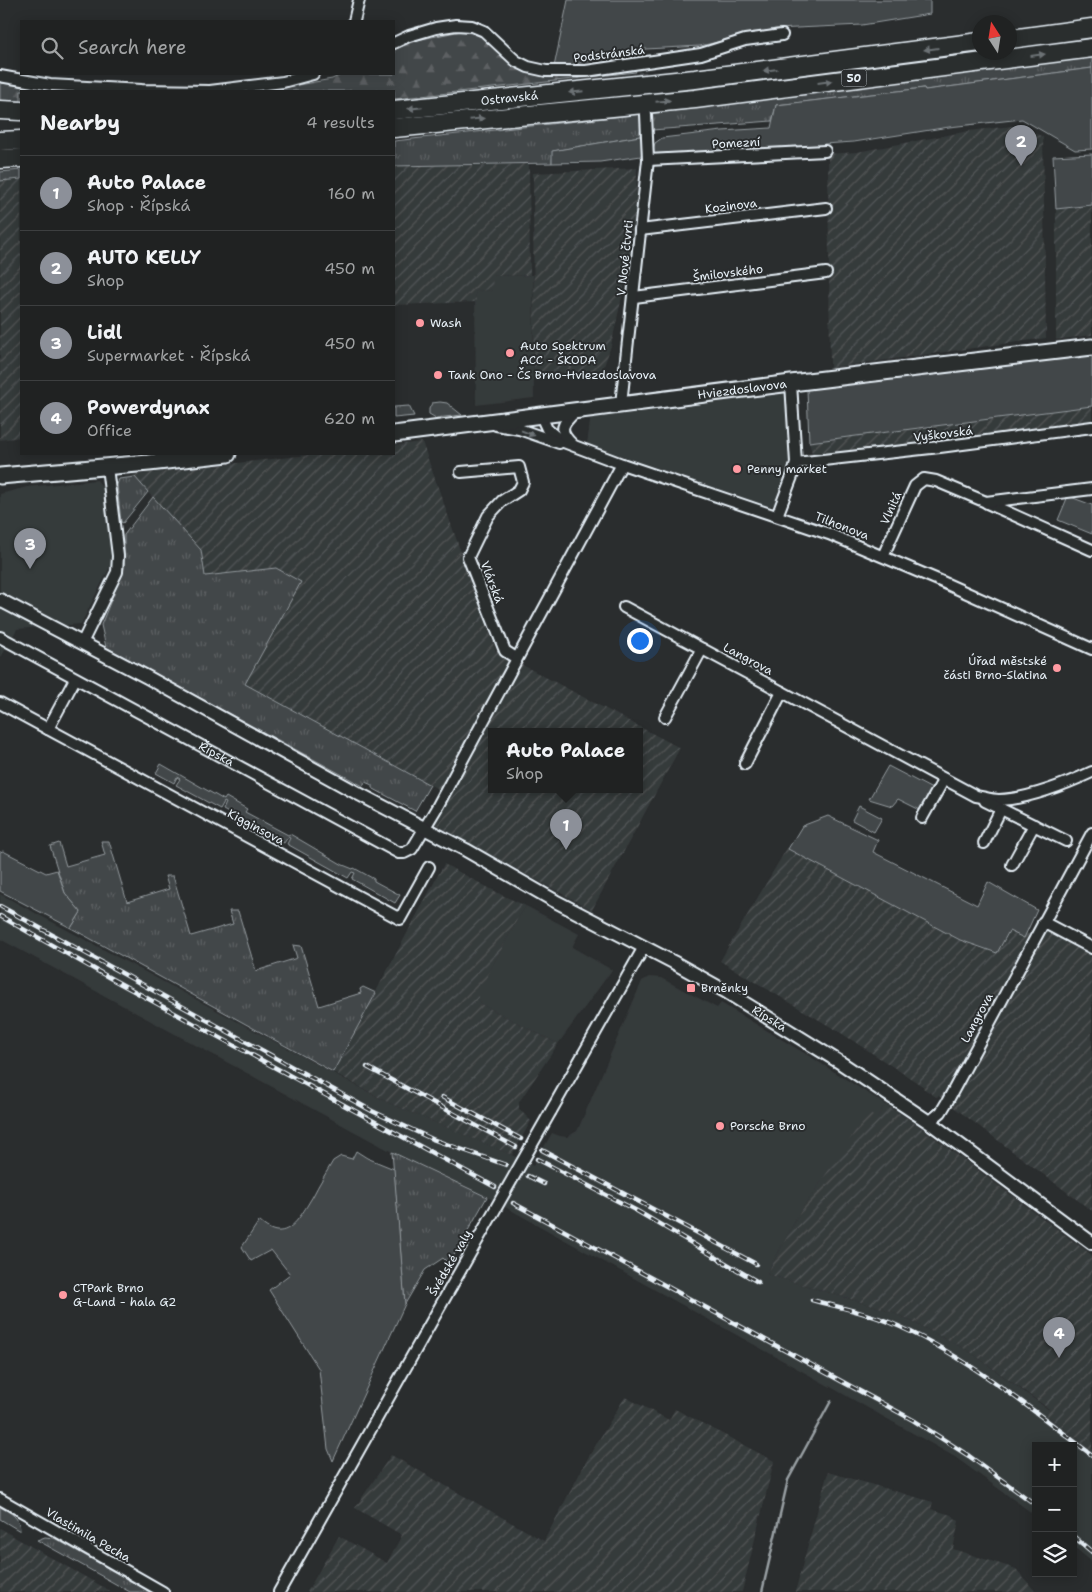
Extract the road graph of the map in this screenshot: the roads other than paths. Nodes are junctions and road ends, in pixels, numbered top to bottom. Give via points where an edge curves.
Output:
1 (359, 0) edge
2 (354, 20) edge
3 (1092, 28) edge
4 (782, 35) dead end
5 (1017, 38) edge
6 (395, 43) edge
7 (972, 43) edge
8 (1092, 48) edge
9 (309, 75) edge
10 (0, 76) edge
11 (142, 90) edge
12 (218, 90) edge
13 (0, 110) edge
14 (395, 110) edge
15 (20, 111) edge
16 (646, 114) tunnel mouth
17 (395, 128) edge
18 (20, 140) edge
19 (0, 141) edge
20 (825, 151) dead end
21 (20, 158) edge
22 (0, 159) edge
23 (648, 160) junction
24 (826, 208) dead end
25 (640, 230) junction
26 (826, 273) dead end
27 (634, 298) junction
28 (1092, 347) edge
29 (792, 383) junction
30 (622, 404) junction
31 (576, 410) junction
32 (541, 416) junction
33 (481, 423) junction
34 (1092, 427) edge
35 (395, 434) edge
36 (575, 446) junction
37 (219, 455) edge
38 (796, 463) junction
39 (622, 464) junction
40 (108, 467) junction
41 (460, 472) dead end
42 (0, 476) edge
43 (1092, 490) edge
44 (986, 502) junction
45 (777, 516) junction
46 (1092, 550) edge
47 (883, 556) junction
48 (0, 600) edge
49 (624, 607) dead end
50 (0, 637) edge
51 (82, 643) junction
52 (702, 649) junction
53 (1092, 649) edge
54 (516, 658) junction
55 (75, 679) junction
56 (782, 692) junction
57 (0, 703) edge
58 (665, 717) dead end
59 (48, 729) junction
60 (745, 764) dead end
61 (1092, 772) edge
62 (944, 779) junction
63 (976, 796) junction
64 (1017, 797) junction
65 (1001, 809) junction
66 (1016, 816) junction
67 (922, 818) dead end
68 (1034, 824) junction
69 (425, 827) junction
70 (1092, 833) edge
71 (1066, 841) dead end
72 (984, 843) dead end
73 (1012, 865) dead end
74 (429, 867) dead end
75 (1043, 922) junction
76 (644, 947) junction
77 (1092, 948) edge
78 (929, 1122) junction
79 (1092, 1243) edge
80 (0, 1499) edge
81 (164, 1592) edge
82 (279, 1592) edge

1 - 2 street
3 - 5 highway
4 - 6 street, Podstránská via 745,40 641,68 586,71 546,71 528,67 516,61 484,30 472,26 436,28
7 -> 14 highway, Ostravská / 50 via 695,79
17 -> 8 highway, Ostravská / 50 via 695,98
9 - 12 street via 283,82
10 - 11 street via 50,84
13 - 15 highway
16 - 23 street, V Nové čtvrti
18 - 19 highway
20 - 23 street, Pomezní
21 - 22 highway
23 - 25 street, V Nové čtvrti
24 - 25 street, Kozinova
25 - 27 street, V Nové čtvrti
26 - 27 street, Šmilovského
27 - 30 street, V Nové čtvrti
28 - 29 main road, Hviezdoslavova
29 - 30 main road, Hviezdoslavova
29 - 38 street
30 - 31 main road, Hviezdoslavova
31 - 32 main road, Hviezdoslavova
31 - 36 street via 563,427 564,435
32 - 33 main road, Hviezdoslavova
32 - 36 street, Tilhonova via 552,435
33 - 35 main road, Hviezdoslavova
33 -> 36 street, Tilhonova via 518,429 546,440
34 - 38 street, Vyškovská
36 - 39 street, Tilhonova
37 - 40 main road
38 - 45 street
39 - 45 street, Tilhonova
39 - 54 street
40 - 42 main road
40 - 51 street via 117,572
41 - 54 street, Vlárská via 519,467 523,482 519,490 488,516 468,557 505,651
43 - 44 street
44 - 46 street, Vlnitá
44 - 47 street, Vlnitá via 936,480 924,479 915,486
45 - 47 street, Tilhonova
47 - 53 street, Tilhonova
48 - 51 street, Řípská
49 - 52 street, Langrova
50 - 55 street, Řípská
51 - 69 street, Řípská
52 - 56 street, Langrova
52 - 58 street
54 - 69 street
55 - 59 street
55 - 69 street, Řípská via 399,853 412,850
56 - 60 street
56 - 62 street, Langrova
57 - 59 street, Kigginsova
59 - 74 street, Kigginsova via 400,919
61 - 64 street, Langrova via 1067,783
62 - 63 street, Langrova
62 - 67 street
63 - 64 street, Langrova via 997,800
63 - 65 street, Langrova
64 - 66 street
65 - 66 street, Langrova
65 - 72 street
66 - 68 street, Langrova
68 - 71 street, Langrova
68 - 73 street
69 - 76 street, Řípská
70 - 75 street, Langrova
75 - 77 street
75 - 78 street, Langrova via 947,1102
76 - 78 street, Řípská via 749,1006
76 - 82 street, Švédské valy, bridge
78 - 79 street, Řípská
80 - 81 street, Vlastimila Pecha

